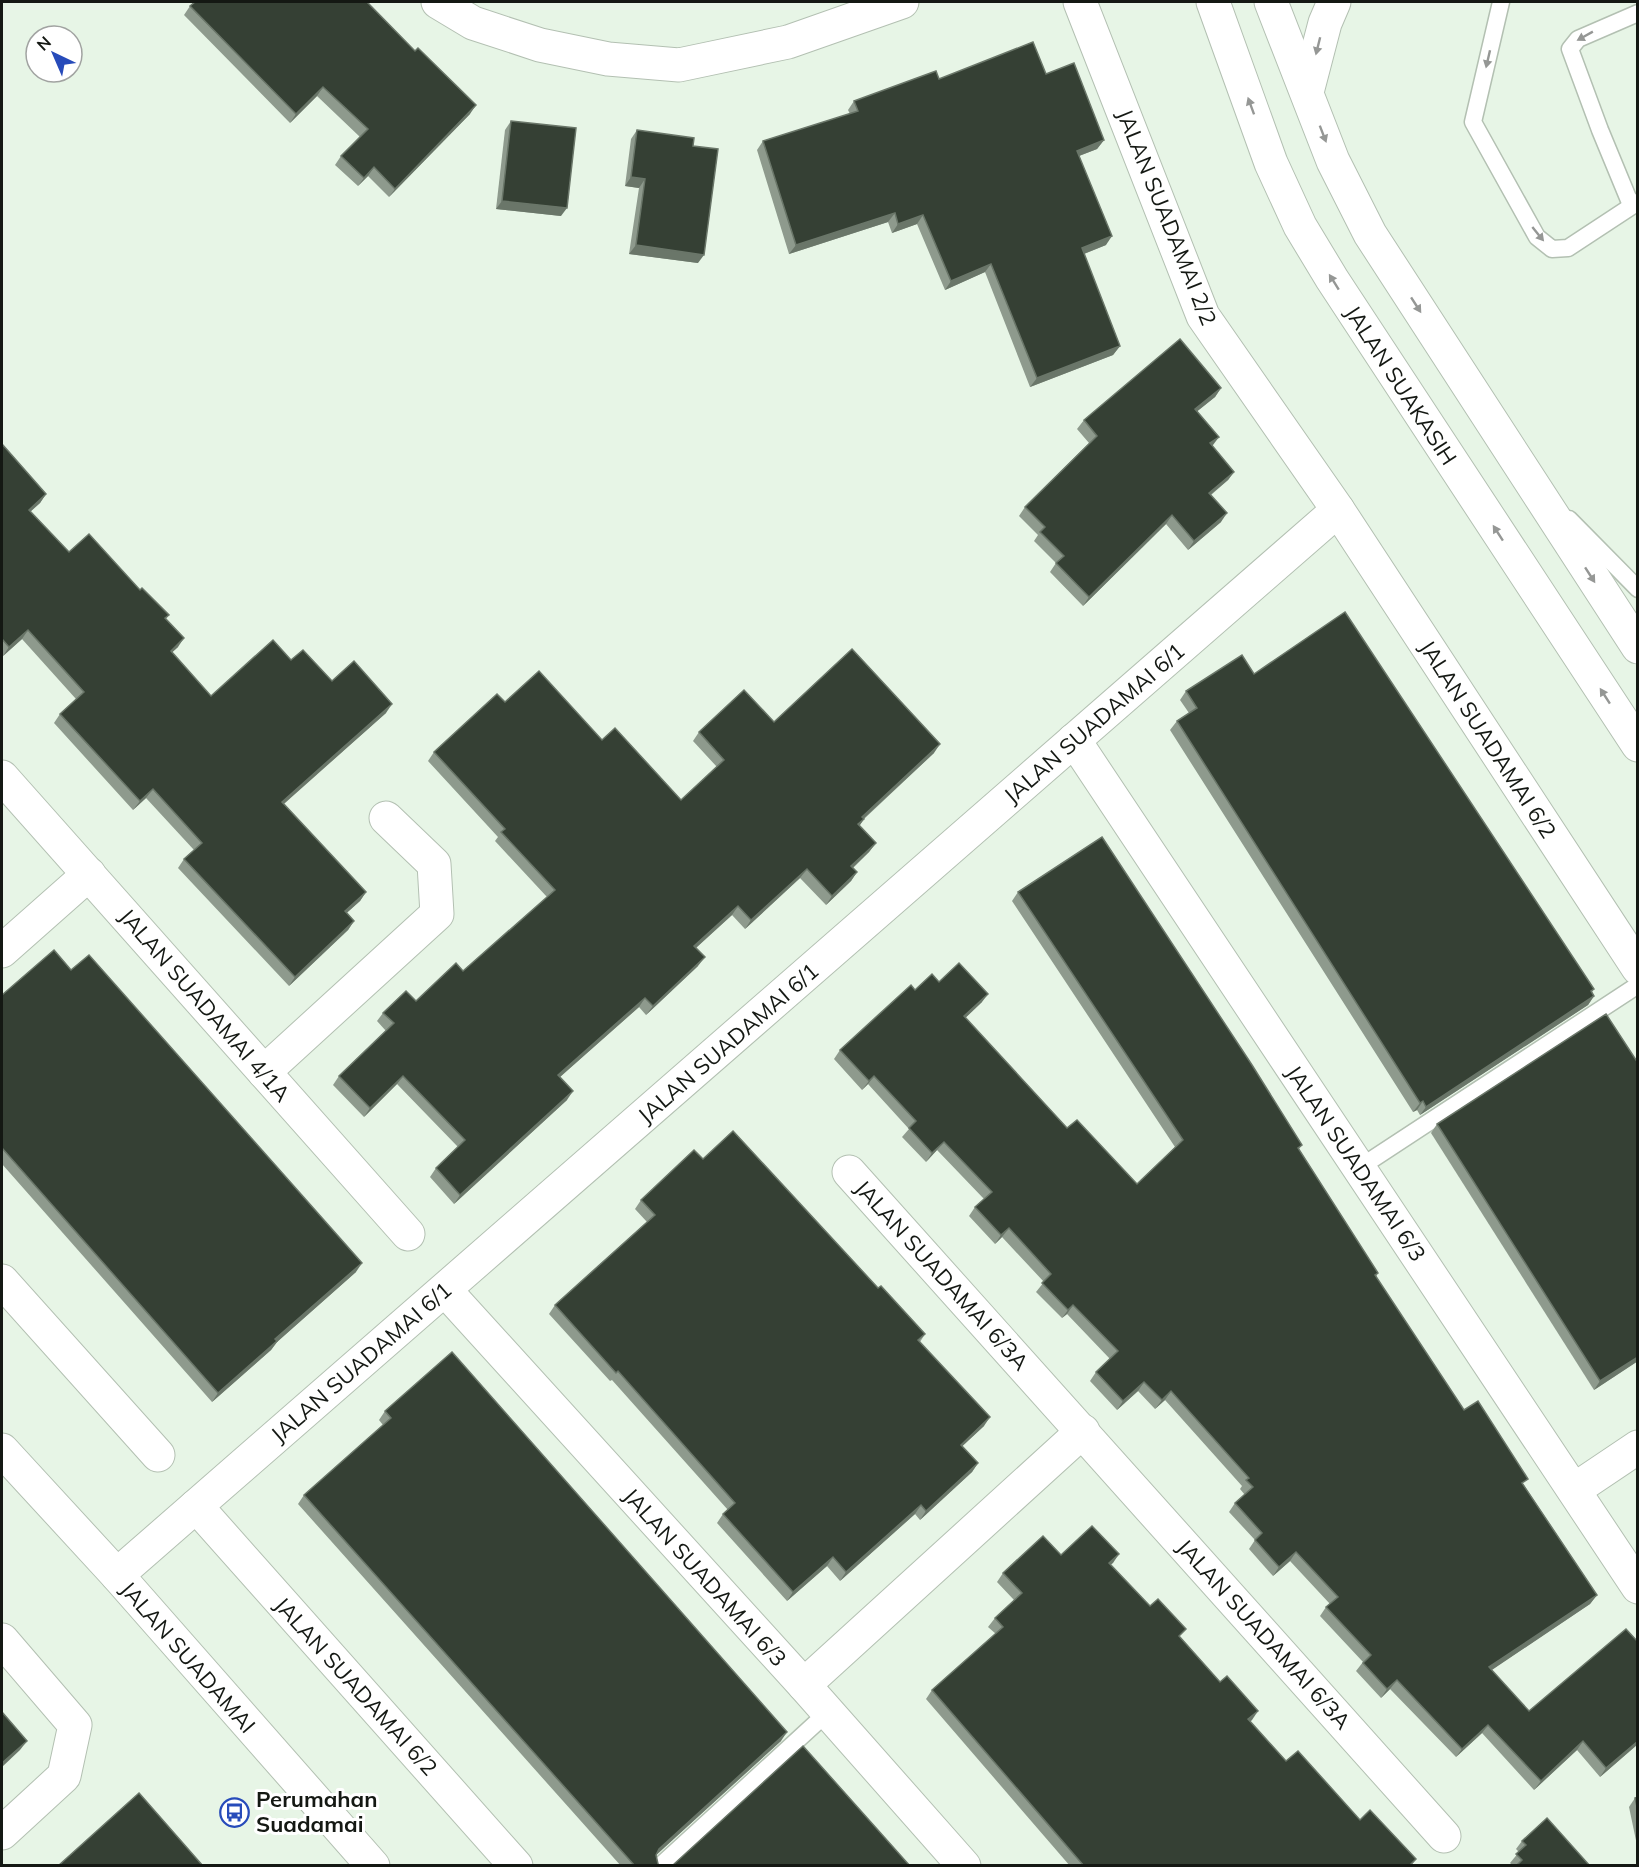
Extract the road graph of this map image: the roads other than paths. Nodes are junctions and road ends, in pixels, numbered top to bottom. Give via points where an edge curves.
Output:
1 (438, 2) edge
2 (902, 2) edge
3 (1080, 2) edge
4 (1213, 2) edge
5 (1271, 2) edge
6 (1334, 2) edge
7 (1501, 2) edge
8 (1638, 13) edge
9 (1306, 92) junction
10 (1634, 204) edge
11 (1521, 468) junction
12 (1338, 510) junction
13 (1638, 589) edge
14 (1638, 647) edge
15 (1074, 740) junction
16 (1638, 745) edge
17 (2, 777) edge
18 (386, 818) dead end
19 (89, 874) junction
20 (2, 951) edge
21 (1638, 968) edge
22 (1638, 985) edge
23 (264, 1072) junction
24 (1359, 1168) junction
25 (849, 1172) dead end
26 (408, 1234) dead end
27 (2, 1281) edge
28 (445, 1290) junction
29 (1083, 1431) junction
30 (1638, 1447) edge
31 (2, 1450) edge
32 (158, 1455) dead end
33 (1574, 1490) junction
34 (196, 1506) junction
35 (117, 1575) junction
36 (1638, 1587) edge
37 (2, 1640) edge
38 (804, 1685) junction
39 (828, 1712) junction
40 (2, 1833) edge
41 (1444, 1836) dead end
42 (373, 1866) edge
43 (516, 1866) edge
44 (660, 1866) edge
45 (964, 1866) edge

1 - 2 street via 473,23 540,45 608,59 679,65 788,42
3 - 12 street, JALAN SUADAMAI 2/2 via 1203,316
16 -> 4 street, JALAN SUAKASIH via 1299,226 1271,163
5 - 9 street
6 -> 9 street via 1324,23
7 -> 10 lane via 1473,122 1537,237 1552,249 1568,248
8 -> 10 lane via 1578,39 1570,49 1600,130
9 -> 11 street via 1333,161 1370,234
11 - 13 lane
11 -> 14 street
12 - 15 street, JALAN SUADAMAI 6/1
12 - 21 street, JALAN SUADAMAI 6/2
15 - 24 street, JALAN SUADAMAI 6/3
15 - 28 street, JALAN SUADAMAI 6/1
17 - 19 street, JALAN SUADAMAI 4/1A
18 - 23 street via 434,864 437,914
19 - 20 street
19 - 23 street, JALAN SUADAMAI 4/1A
22 - 24 lane
23 - 26 street, JALAN SUADAMAI 4/1A
24 - 33 street, JALAN SUADAMAI 6/3
25 - 29 street, JALAN SUADAMAI 6/3A
27 - 32 street
28 - 34 street, JALAN SUADAMAI 6/1
28 - 38 street, JALAN SUADAMAI 6/3
29 - 38 street
29 - 41 street, JALAN SUADAMAI 6/3A
30 - 33 street
31 - 35 street, JALAN SUADAMAI
33 - 36 street, JALAN SUADAMAI 6/3
34 - 35 street, JALAN SUADAMAI 6/1
34 - 43 street, JALAN SUADAMAI 6/2
35 - 42 street, JALAN SUADAMAI
37 - 40 street via 75,1725 64,1776
38 - 39 street, JALAN SUADAMAI 6/3
39 - 44 lane
39 - 45 street, JALAN SUADAMAI 6/3

